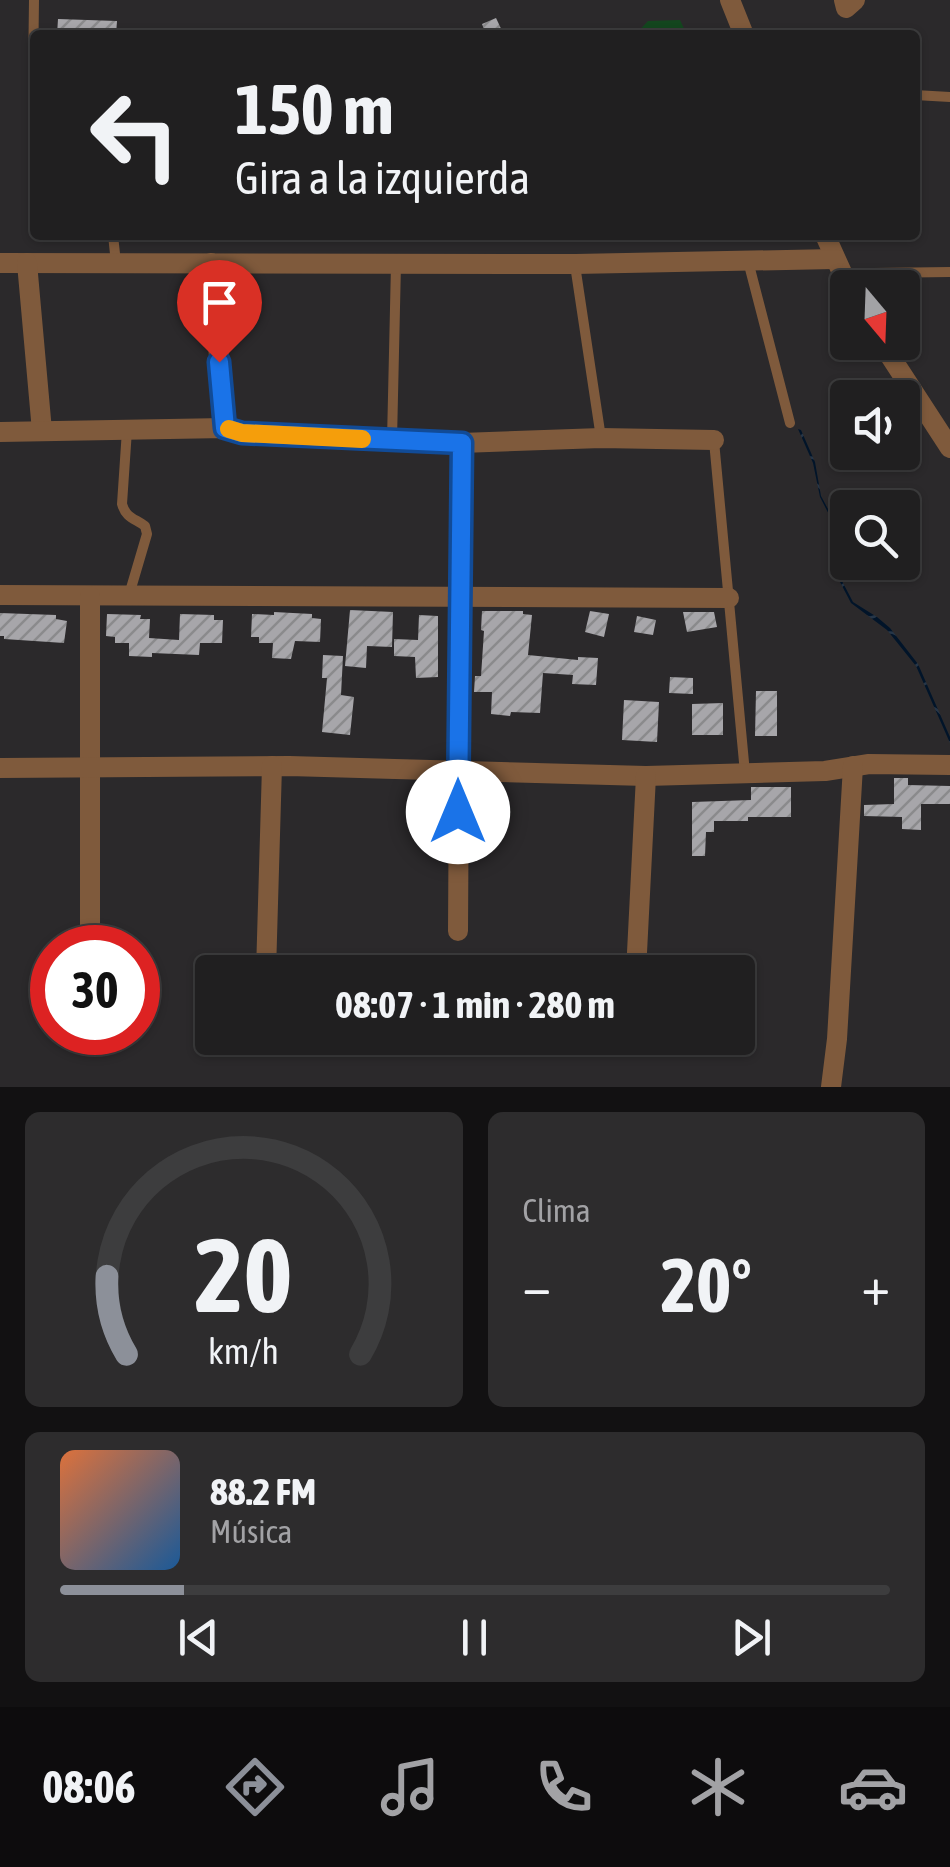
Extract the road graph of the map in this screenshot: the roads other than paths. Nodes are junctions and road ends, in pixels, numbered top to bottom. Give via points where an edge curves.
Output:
1 (34, 0) edge
2 (730, 0) edge
3 (844, 0) edge
4 (855, 0) edge
5 (34, 30) edge
6 (742, 30) edge
7 (920, 95) edge
8 (950, 98) edge
9 (114, 240) edge
10 (827, 240) edge
11 (835, 259) junction
12 (748, 261) junction
13 (0, 263) edge
14 (211, 263) junction
15 (27, 264) junction
16 (116, 264) junction
17 (396, 264) junction
18 (575, 264) junction
19 (840, 270) edge
20 (950, 272) edge
21 (920, 273) edge
22 (893, 360) edge
23 (790, 423) dead end
24 (225, 428) junction
25 (127, 430) junction
26 (42, 431) junction
27 (0, 432) edge
28 (601, 438) junction
29 (714, 440) joint
30 (392, 441) junction
31 (462, 443) junction
32 (950, 448) edge
33 (1, 594) edge
34 (90, 596) junction
35 (129, 596) junction
36 (460, 598) junction
37 (729, 598) junction
38 (950, 765) edge
39 (272, 766) junction
40 (852, 766) junction
41 (91, 767) junction
42 (0, 768) edge
43 (459, 772) junction
44 (746, 773) junction
45 (646, 776) junction
46 (90, 925) edge
47 (458, 932) dead end
48 (266, 955) edge
49 (637, 955) edge
50 (830, 1087) edge

1 - 5 lane
2 - 6 street
3 - 4 street via 846,8
7 - 8 lane
9 - 16 lane
10 - 11 street
11 - 12 street
11 - 19 street
12 - 18 street
12 - 23 lane
13 - 15 street
14 - 16 street
14 - 17 street
14 - 24 street
15 - 16 street
15 - 26 street
17 - 18 street
17 - 30 lane
18 - 28 lane
20 - 21 lane
22 - 32 street
24 - 25 street
24 - 30 street
25 - 26 street
25 - 35 lane via 122,504 147,534
26 - 27 street
28 - 29 street
28 - 31 street
29 - 37 lane
30 - 31 street
31 - 36 lane
33 - 34 street
34 - 35 street
34 - 41 street
35 - 36 street
36 - 37 street
36 - 43 street
37 - 44 lane
38 - 40 street
39 - 41 street
39 - 43 street
39 - 48 street
40 - 44 street
40 - 50 street
41 - 42 street
41 - 46 street
43 - 45 street
43 - 47 street
44 - 45 street
45 - 49 street

